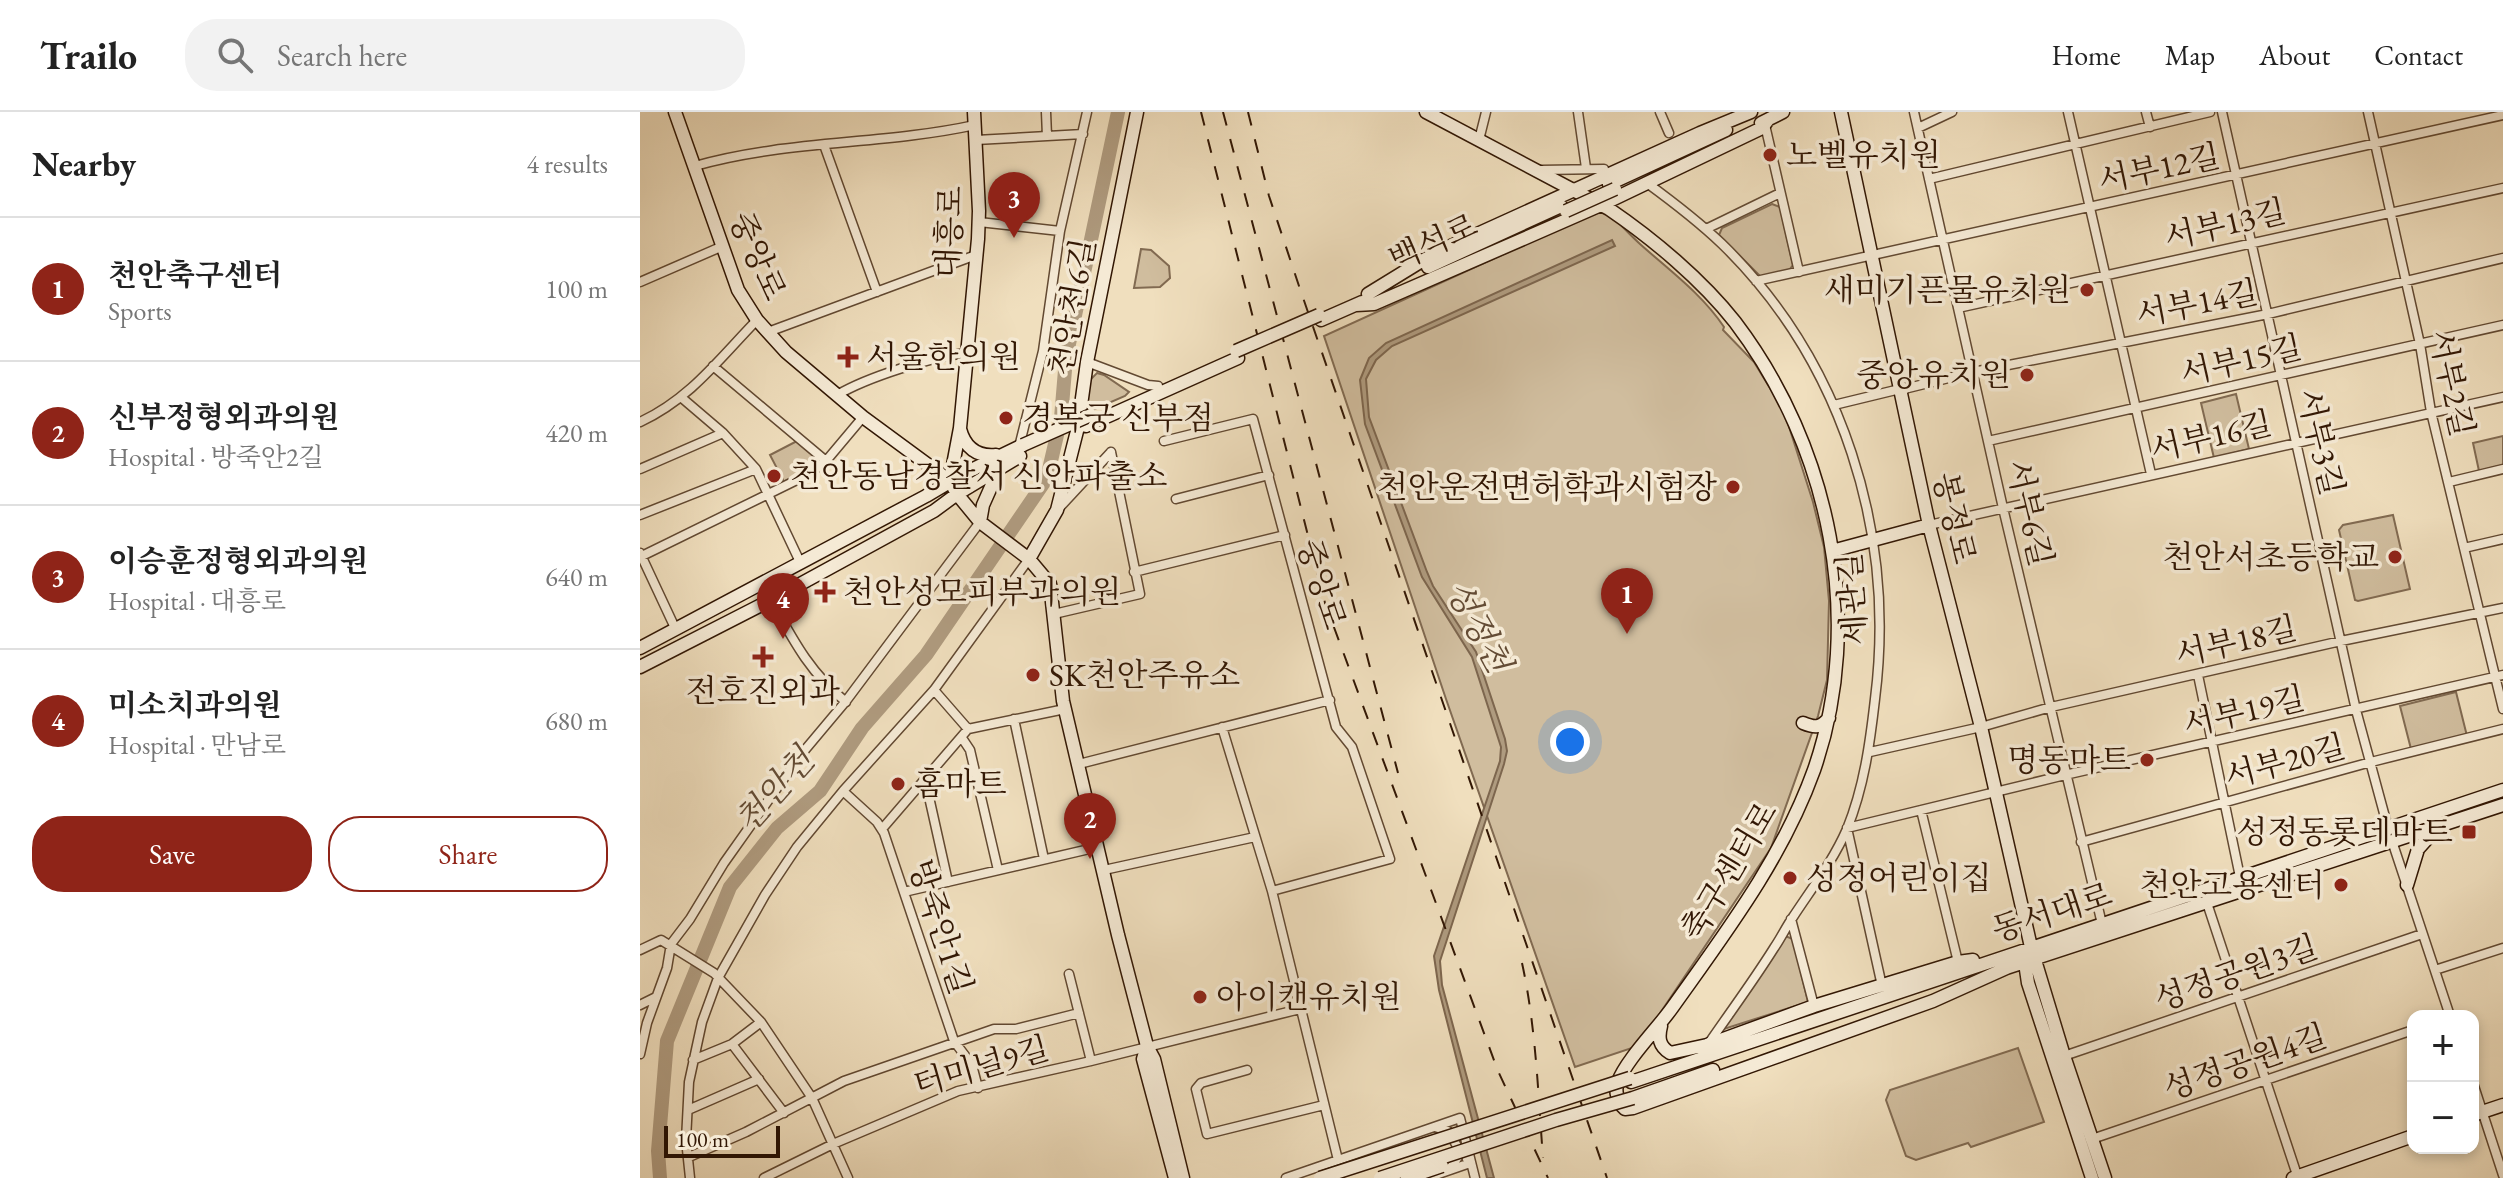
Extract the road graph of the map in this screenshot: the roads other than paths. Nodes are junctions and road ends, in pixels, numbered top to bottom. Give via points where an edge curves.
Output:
1 (675, 112) edge
2 (1046, 112) edge
3 (1087, 112) edge
4 (1137, 112) edge
5 (1426, 112) edge
6 (1486, 112) edge
7 (1578, 112) edge
8 (1660, 112) edge
9 (1751, 112) edge
10 (1783, 112) edge
11 (1841, 112) edge
12 (1914, 112) edge
13 (1952, 112) edge
14 (2068, 112) edge
15 (2146, 112) edge
16 (2210, 112) edge
17 (2222, 112) edge
18 (2368, 112) edge
19 (2503, 115) edge
20 (975, 118) edge
21 (1766, 119) edge
22 (2150, 127) junction
23 (1918, 128) junction
24 (1669, 133) dead end
25 (1083, 134) junction
26 (1047, 136) junction
27 (976, 140) junction
28 (1479, 140) junction
29 (2375, 143) junction
30 (824, 145) junction
31 (2076, 146) junction
32 (695, 166) junction
33 (1586, 168) junction
34 (1604, 169) dead end
35 (1538, 170) junction
36 (2237, 175) junction
37 (1929, 179) junction
38 (1647, 183) junction
39 (2503, 188) edge
40 (1575, 189) junction
41 (1780, 193) junction
42 (1601, 205) junction
43 (2091, 207) junction
44 (1564, 208) junction
45 (2391, 212) junction
46 (979, 222) junction
47 (1706, 229) junction
48 (1060, 231) junction
49 (1942, 239) junction
50 (2252, 243) junction
51 (723, 246) junction
52 (976, 255) junction
53 (1871, 256) junction
54 (2503, 258) edge
55 (1799, 272) junction
56 (2107, 275) junction
57 (1756, 281) junction
58 (640, 282) edge
59 (2405, 282) junction
60 (877, 292) junction
61 (1368, 294) junction
62 (1356, 305) junction
63 (1958, 308) junction
64 (2268, 314) junction
65 (1320, 318) junction
66 (757, 320) junction
67 (2503, 325) edge
68 (768, 332) junction
69 (2122, 343) junction
70 (2420, 344) junction
71 (966, 353) junction
72 (1237, 354) junction
73 (1087, 362) junction
74 (713, 366) junction
75 (1973, 372) junction
76 (2282, 375) junction
77 (1141, 388) junction
78 (1900, 390) junction
79 (837, 395) junction
80 (2503, 397) edge
81 (682, 398) junction
82 (1834, 405) junction
83 (2136, 408) junction
84 (2431, 412) junction
85 (863, 417) junction
86 (1089, 421) junction
87 (640, 422) edge
88 (960, 428) junction
89 (723, 433) junction
90 (1164, 441) dead end
91 (1988, 441) junction
92 (2296, 442) junction
93 (1017, 450) junction
94 (826, 461) junction
95 (1001, 465) junction
96 (640, 469) edge
97 (756, 469) junction
98 (2503, 469) edge
99 (2151, 474) junction
100 (1269, 475) junction
101 (950, 481) junction
102 (2449, 482) junction
103 (769, 494) junction
104 (957, 494) junction
105 (1176, 499) dead end
106 (2003, 508) junction
107 (1057, 510) junction
108 (895, 513) junction
109 (640, 515) edge
110 (980, 522) junction
111 (1929, 525) junction
112 (904, 528) junction
113 (1285, 535) junction
114 (2503, 539) edge
115 (1873, 540) junction
116 (2464, 548) junction
117 (1832, 551) junction
118 (641, 555) edge
119 (1026, 556) junction
120 (801, 564) junction
121 (1134, 572) junction
122 (771, 600) junction
123 (2503, 608) edge
124 (2481, 612) junction
125 (1054, 614) junction
126 (676, 630) junction
127 (2341, 641) junction
128 (640, 648) edge
129 (640, 667) edge
130 (2198, 675) junction
131 (2499, 676) edge
132 (934, 690) junction
133 (1330, 700) junction
134 (846, 702) junction
135 (2051, 707) junction
136 (1065, 709) junction
137 (2503, 709) edge
138 (2356, 710) junction
139 (1829, 718) junction
140 (1014, 719) junction
141 (1803, 723) dead end
142 (1222, 727) junction
143 (1981, 727) junction
144 (968, 729) junction
145 (2503, 729) edge
146 (962, 738) junction
147 (2211, 743) junction
148 (1870, 752) junction
149 (2371, 762) junction
150 (1079, 764) junction
151 (2065, 775) junction
152 (925, 779) junction
153 (2503, 790) edge
154 (843, 791) junction
155 (1996, 791) junction
156 (2226, 802) junction
157 (2503, 805) edge
158 (1921, 810) junction
159 (2438, 827) junction
160 (1847, 828) junction
161 (882, 829) junction
162 (2390, 835) junction
163 (1255, 837) junction
164 (2081, 842) junction
165 (1098, 847) junction
166 (1044, 859) junction
167 (998, 870) junction
168 (1104, 870) junction
169 (2240, 877) junction
170 (948, 882) junction
171 (2407, 885) junction
172 (1272, 891) junction
173 (904, 892) junction
174 (2207, 903) junction
175 (1791, 919) junction
176 (2102, 924) junction
177 (2422, 934) junction
178 (671, 944) junction
179 (2503, 948) edge
180 (640, 950) edge
181 (2022, 956) junction
182 (1958, 962) junction
183 (2435, 970) junction
184 (1069, 974) dead end
185 (716, 975) junction
186 (1891, 995) junction
187 (656, 997) junction
188 (2238, 997) junction
189 (640, 1005) edge
190 (1814, 1006) junction
191 (1300, 1009) junction
192 (2448, 1010) edge
193 (1079, 1013) junction
194 (761, 1022) junction
195 (1662, 1023) junction
196 (2407, 1032) edge
197 (954, 1041) junction
198 (732, 1044) junction
199 (1707, 1045) junction
200 (1147, 1046) junction
201 (1723, 1050) junction
202 (640, 1054) edge
203 (2064, 1056) junction
204 (693, 1060) junction
205 (1091, 1061) junction
206 (1247, 1070) dead end
207 (759, 1079) junction
208 (2264, 1081) junction
209 (978, 1088) junction
210 (812, 1098) junction
211 (1633, 1098) junction
212 (1324, 1105) junction
213 (2503, 1105) edge
214 (688, 1110) junction
215 (784, 1113) junction
216 (2479, 1114) edge
217 (2479, 1116) edge
218 (1435, 1127) junction
219 (2407, 1138) edge
220 (2092, 1139) junction
221 (833, 1144) junction
222 (1457, 1146) junction
223 (689, 1157) junction
224 (1338, 1160) junction
225 (1470, 1163) junction
226 (1449, 1171) junction
227 (2503, 1175) edge
228 (690, 1178) edge
229 (764, 1178) edge
230 (848, 1178) edge
231 (1175, 1178) edge
232 (1183, 1178) edge
233 (1286, 1178) edge
234 (1320, 1178) edge
235 (1346, 1178) edge
236 (1380, 1178) edge
237 (1407, 1178) edge
238 (1427, 1178) edge
239 (1475, 1178) edge
240 (2092, 1178) edge
241 (2105, 1178) edge
242 (2296, 1178) edge

1 - 32 street, 중앙로
2 - 26 street
3 - 25 street
4 - 73 street, 천안천6길
5 - 28 street, 축구센터로
6 - 28 street
7 - 33 street
8 - 24 street
9 - 40 street
10 - 21 street
11 - 53 street, 봉정로
12 - 23 street, 서부6길
13 - 23 street
14 - 31 street
15 - 22 street
16 - 22 street
17 - 36 street, 서부3길
18 - 29 street, 서부2길
19 - 29 street, 서부12길
20 - 27 street, 대흥로
20 - 30 street via 939,133
21 - 38 street
21 - 41 street
21 - 44 street
22 - 31 street
23 - 37 street, 서부6길
25 - 26 street
25 - 48 street
26 - 27 street
27 - 46 street, 대흥로
28 - 35 street, 축구센터로
29 - 36 street, 서부12길
29 - 45 street, 서부2길
30 - 32 street
30 - 60 street
31 - 37 street
31 - 43 street
32 - 51 street, 중앙로
33 - 34 street
33 - 35 street
35 - 40 street, 축구센터로
36 - 43 street, 서부12길
36 - 50 street, 서부3길
37 - 49 street, 서부6길
38 - 42 street
38 - 47 street, 세관길
39 - 45 street, 서부13길
40 - 42 street, 축구센터로
40 - 61 street via 1425,259
41 - 47 street
41 - 55 street
42 - 62 street via 1374,304
42 - 117 street, 축구센터로 via 1637,228 1686,272 1746,337 1784,401 1813,470
43 - 49 street, 서부12길
43 - 56 street
44 - 61 street, 백석로
44 - 62 street, 백석로
45 - 50 street, 서부13길
45 - 59 street, 서부2길
46 - 48 street
46 - 52 street, 대흥로
47 - 57 street, 세관길
48 - 93 street via 1048,328
49 - 53 street, 서부12길
49 - 63 street, 서부6길
50 - 56 street, 서부13길
50 - 64 street, 서부3길
51 - 58 street
51 - 66 street, 중앙로 via 738,290
52 - 60 street
52 - 71 street, 대흥로
53 - 55 street, 서부12길
53 - 78 street, 봉정로
54 - 59 street, 서부14길
55 - 57 street, 서부12길
56 - 63 street, 서부13길
56 - 69 street
57 - 82 street, 세관길
59 - 64 street, 서부14길
59 - 70 street, 서부2길
60 - 68 street
61 - 65 street, 백석로
62 - 65 street, 백석로
63 - 75 street, 서부6길
64 - 69 street, 서부14길
64 - 76 street, 서부3길
65 - 72 street, bridge
66 - 68 street, 중앙로
66 - 74 street
67 - 70 street, 서부15길
68 - 79 street, 중앙로
69 - 75 street, 서부14길
69 - 83 street
70 - 76 street, 서부15길
70 - 84 street, 서부2길
71 - 79 street via 946,355
71 - 88 street, 대흥로
72 - 77 street
72 - 86 street
73 - 77 street
73 - 107 street, 천안천6길 via 1078,427
74 - 81 street
74 - 94 street
75 - 78 street, 서부14길
75 - 91 street, 서부6길
76 - 83 street, 서부15길
76 - 92 street, 서부3길
77 - 86 street
78 - 82 street, 서부14길
78 - 111 street, 봉정로
79 - 85 street, 중앙로
80 - 84 street, 서부16길
81 - 87 street
81 - 89 street
82 - 115 street, 세관길 via 1856,462
83 - 91 street, 서부15길
83 - 99 street
84 - 92 street, 서부16길
84 - 102 street, 서부2길
85 - 94 street
85 - 101 street, 중앙로
86 - 93 street, bridge
88 - 93 street via 965,443 976,452 992,456
88 - 101 street, 대흥로
89 - 96 street
89 - 97 street
90 - 100 street via 1253,419
91 - 106 street, 서부6길
92 - 99 street, 서부16길
92 - 127 street, 서부3길
93 - 95 street
93 - 101 street
94 - 103 street
95 - 104 street
95 - 110 street
97 - 103 street
97 - 109 street
98 - 102 street
99 - 106 street, 서부16길
100 - 105 street
100 - 113 street
101 - 104 street
101 - 108 street
102 - 116 street, 서부2길
103 - 118 street
103 - 120 street
104 - 110 street
104 - 112 street
106 - 111 street, 서부16길
106 - 135 street, 서부6길
107 - 119 street, 천안천6길
107 - 121 street, 천안천6길 via 1111,452
108 - 112 street via 908,516
108 - 120 street
110 - 119 street
110 - 134 street
111 - 115 street
111 - 143 street, 봉정로
112 - 122 street
113 - 121 street, 중앙로
113 - 133 street, 중앙로
114 - 116 street
115 - 117 street
115 - 148 street, 세관길 via 1880,660
116 - 124 street, 서부2길
117 - 139 street, 축구센터로 via 1837,630
118 - 126 street
119 - 125 street via 1050,584
119 - 132 street
120 - 126 street
121 - 125 street, 천안천6길 via 1140,594
122 - 129 street
122 - 134 street via 803,657
123 - 124 street, 서부18길
124 - 127 street, 서부18길
124 - 131 street, 서부2길
125 - 136 street
126 - 128 street
127 - 130 street, 서부18길
127 - 138 street, 서부3길
130 - 135 street, 서부18길
130 - 147 street
131 - 137 street, 서부2길
131 - 138 street, 서부19길
132 - 144 street
132 - 154 street
133 - 142 street
133 - 172 street, 중앙로 via 1390,859
134 - 178 street via 799,757
135 - 143 street, 서부18길
135 - 151 street, 서부6길
136 - 140 street
136 - 150 street
138 - 147 street, 서부19길
138 - 149 street, 서부3길
139 - 141 street via 1822,726
139 - 195 street, 축구센터로 via 1814,770 1771,864
140 - 144 street
140 - 166 street
142 - 150 street
142 - 163 street
143 - 148 street, 서부18길
143 - 155 street, 봉정로
144 - 146 street
145 - 149 street, 서부20길
146 - 152 street
146 - 167 street via 970,750
147 - 151 street, 서부19길
147 - 156 street
148 - 160 street, 세관길
149 - 156 street, 서부20길
149 - 162 street, 서부3길
150 - 165 street
151 - 155 street, 서부19길
151 - 164 street, 서부6길
152 - 161 street
152 - 170 street
153 - 162 street, 동서대로
154 - 161 street, 방죽안1길
154 - 185 street via 797,847
155 - 158 street, 서부19길
155 - 181 street, 봉정로 via 2028,933
156 - 164 street, 서부20길
156 - 169 street
157 - 159 street, 동서대로
158 - 160 street, 서부19길
158 - 182 street
159 - 162 street, 동서대로
159 - 171 street via 2418,849
160 - 175 street, 세관길
160 - 186 street
161 - 173 street, 방죽안1길
162 - 169 street, 동서대로
162 - 171 street, 서부3길
162 - 174 street, 동서대로
163 - 168 street
163 - 172 street
164 - 176 street, 서부6길
165 - 166 street
165 - 168 street
166 - 167 street
167 - 170 street
168 - 200 street
169 - 176 street, 동서대로
170 - 173 street
171 - 177 street, 서부3길
172 - 191 street
173 - 197 street, 방죽안1길
174 - 181 street, 동서대로
174 - 188 street
175 - 190 street
175 - 199 street, 세관길
176 - 181 street, 동서대로
177 - 183 street, 서부3길
177 - 188 street, 성정공원3길
178 - 180 street via 661,940
178 - 185 street
178 - 187 street
179 - 183 street
181 - 182 street
181 - 186 street, 동서대로
181 - 195 street, 축구센터로 via 1933,1001 1625,1109 1617,1083
181 - 203 street, 봉정로
181 - 240 street, 봉정로
182 - 186 street
183 - 192 street, 서부3길
184 - 193 street
185 - 194 street
185 - 204 street
186 - 190 street
186 - 201 street
186 - 211 street
187 - 189 street
187 - 202 street
188 - 203 street, 성정공원3길
188 - 208 street
190 - 199 street
191 - 200 street
191 - 212 street
193 - 197 street
193 - 205 street
194 - 198 street
194 - 210 street
195 - 199 street via 1658,1037 1670,1053
196 - 208 street, 성정공원4길
197 - 209 street, 방죽안1길 via 972,1065
197 - 210 street
198 - 204 street
198 - 207 street
200 - 205 street, 터미널9길
200 - 231 street via 1143,1059
200 - 232 street
201 - 234 street, bridge
201 - 235 street, bridge
203 - 220 street, 봉정로
204 - 214 street
205 - 209 street, 터미널9길
206 - 212 street via 1196,1089 1207,1134
207 - 214 street
207 - 215 street
208 - 220 street, 성정공원4길
208 - 242 street
209 - 221 street, 터미널9길 via 958,1091
210 - 215 street
210 - 221 street
211 - 236 street, bridge
211 - 237 street, bridge
212 - 224 street
213 - 216 street
214 - 223 street
215 - 223 street
217 - 227 street
218 - 222 street via 1448,1131
218 - 224 street
218 - 225 street via 1460,1118
219 - 242 street
220 - 241 street, 봉정로
221 - 229 street, 터미널9길
221 - 230 street
222 - 225 street
222 - 226 street via 1458,1157
223 - 228 street
224 - 233 street
225 - 226 street
225 - 239 street
226 - 238 street

